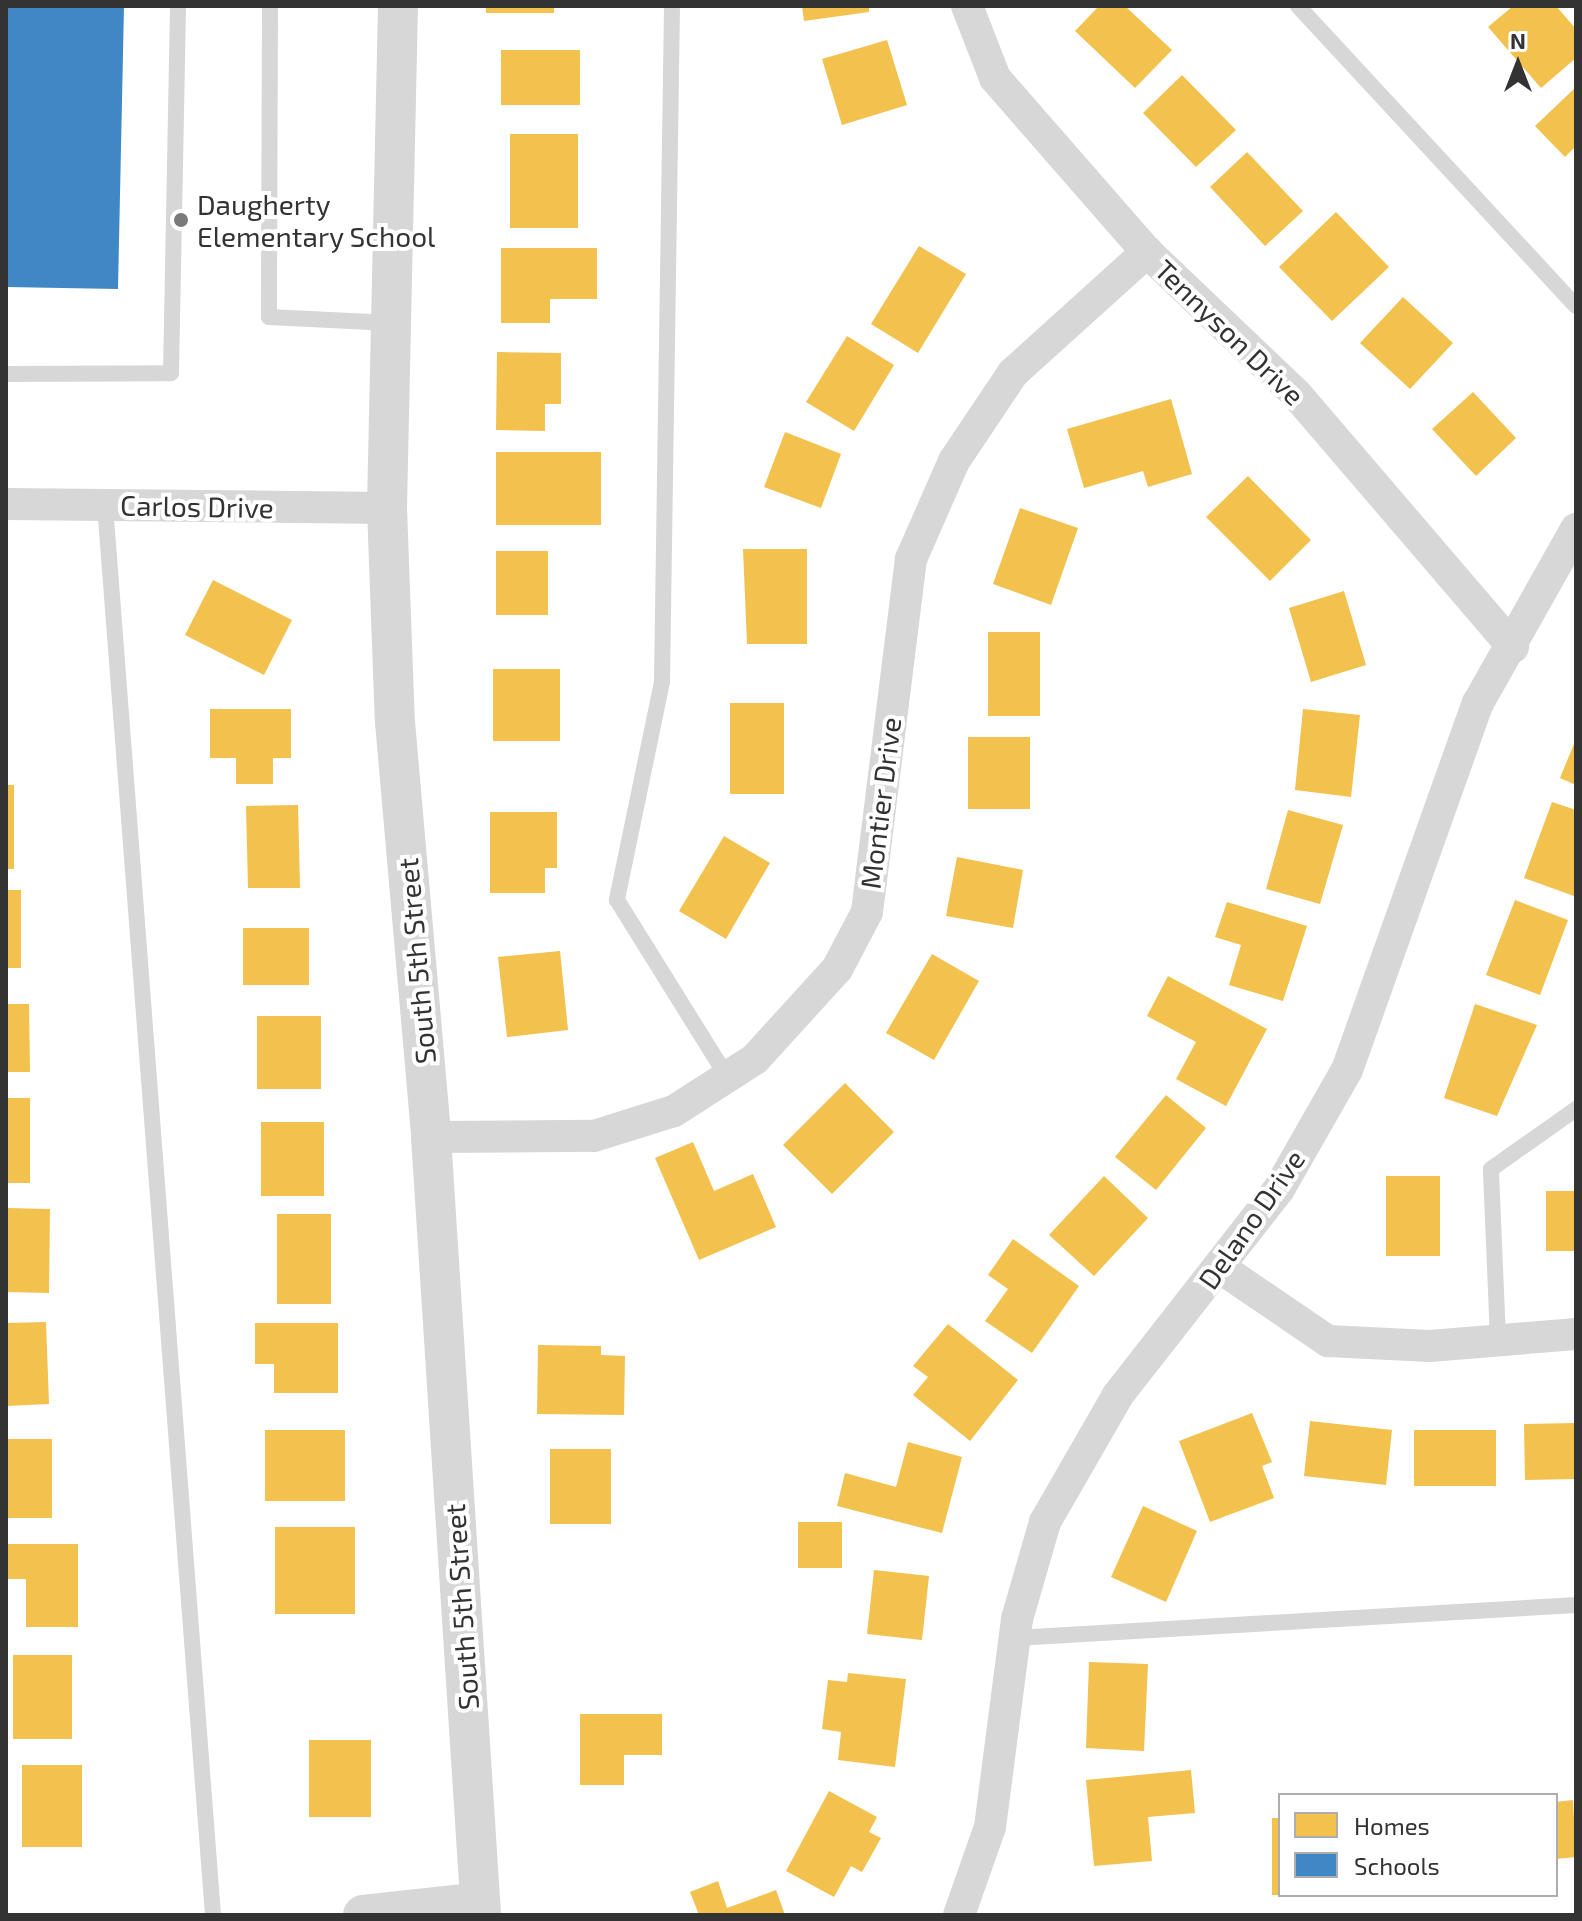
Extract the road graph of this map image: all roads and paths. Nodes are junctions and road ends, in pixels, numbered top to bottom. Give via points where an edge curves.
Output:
1 (178, 6) edge
2 (270, 6) edge
3 (398, 6) edge
4 (672, 6) edge
5 (967, 6) edge
6 (1298, 6) edge
7 (1147, 252) junction
8 (1576, 306) edge
9 (391, 323) junction
10 (6, 374) edge
11 (6, 504) edge
12 (105, 505) junction
13 (387, 508) junction
14 (1576, 529) edge
15 (1513, 647) junction
16 (727, 1077) junction
17 (1576, 1109) edge
18 (431, 1137) junction
19 (1219, 1267) junction
20 (1576, 1334) edge
21 (1498, 1339) junction
22 (1576, 1605) edge
23 (1015, 1638) junction
24 (480, 1909) edge
25 (965, 1913) edge
26 (213, 1915) edge
27 (363, 1915) edge

1 - 10 lane via 171,373
2 - 9 lane via 269,317
3 - 9 street, South 5th Street
4 - 16 lane via 662,682 617,900
5 - 7 street, Tennyson Drive via 995,78
6 - 8 lane
7 - 15 street, Tennyson Drive via 1297,395
7 - 16 street, Montier Drive via 1013,373 954,461 911,559 867,912 837,969 755,1059
9 - 13 street, South 5th Street
11 - 12 street, Carlos Drive
12 - 13 street, Carlos Drive
12 - 26 lane
13 - 18 street, South 5th Street via 395,722
14 - 15 street, Delano Drive
15 - 19 street, Delano Drive via 1478,703 1347,1070 1279,1189
16 - 18 street, Montier Drive via 674,1111 594,1136
17 - 21 lane via 1491,1169
18 - 24 street, South 5th Street
19 - 21 street via 1328,1341 1430,1346
19 - 23 street, Delano Drive via 1118,1395 1045,1522
20 - 21 street
22 - 23 lane
23 - 25 street, Delano Drive via 990,1827
24 - 27 street

